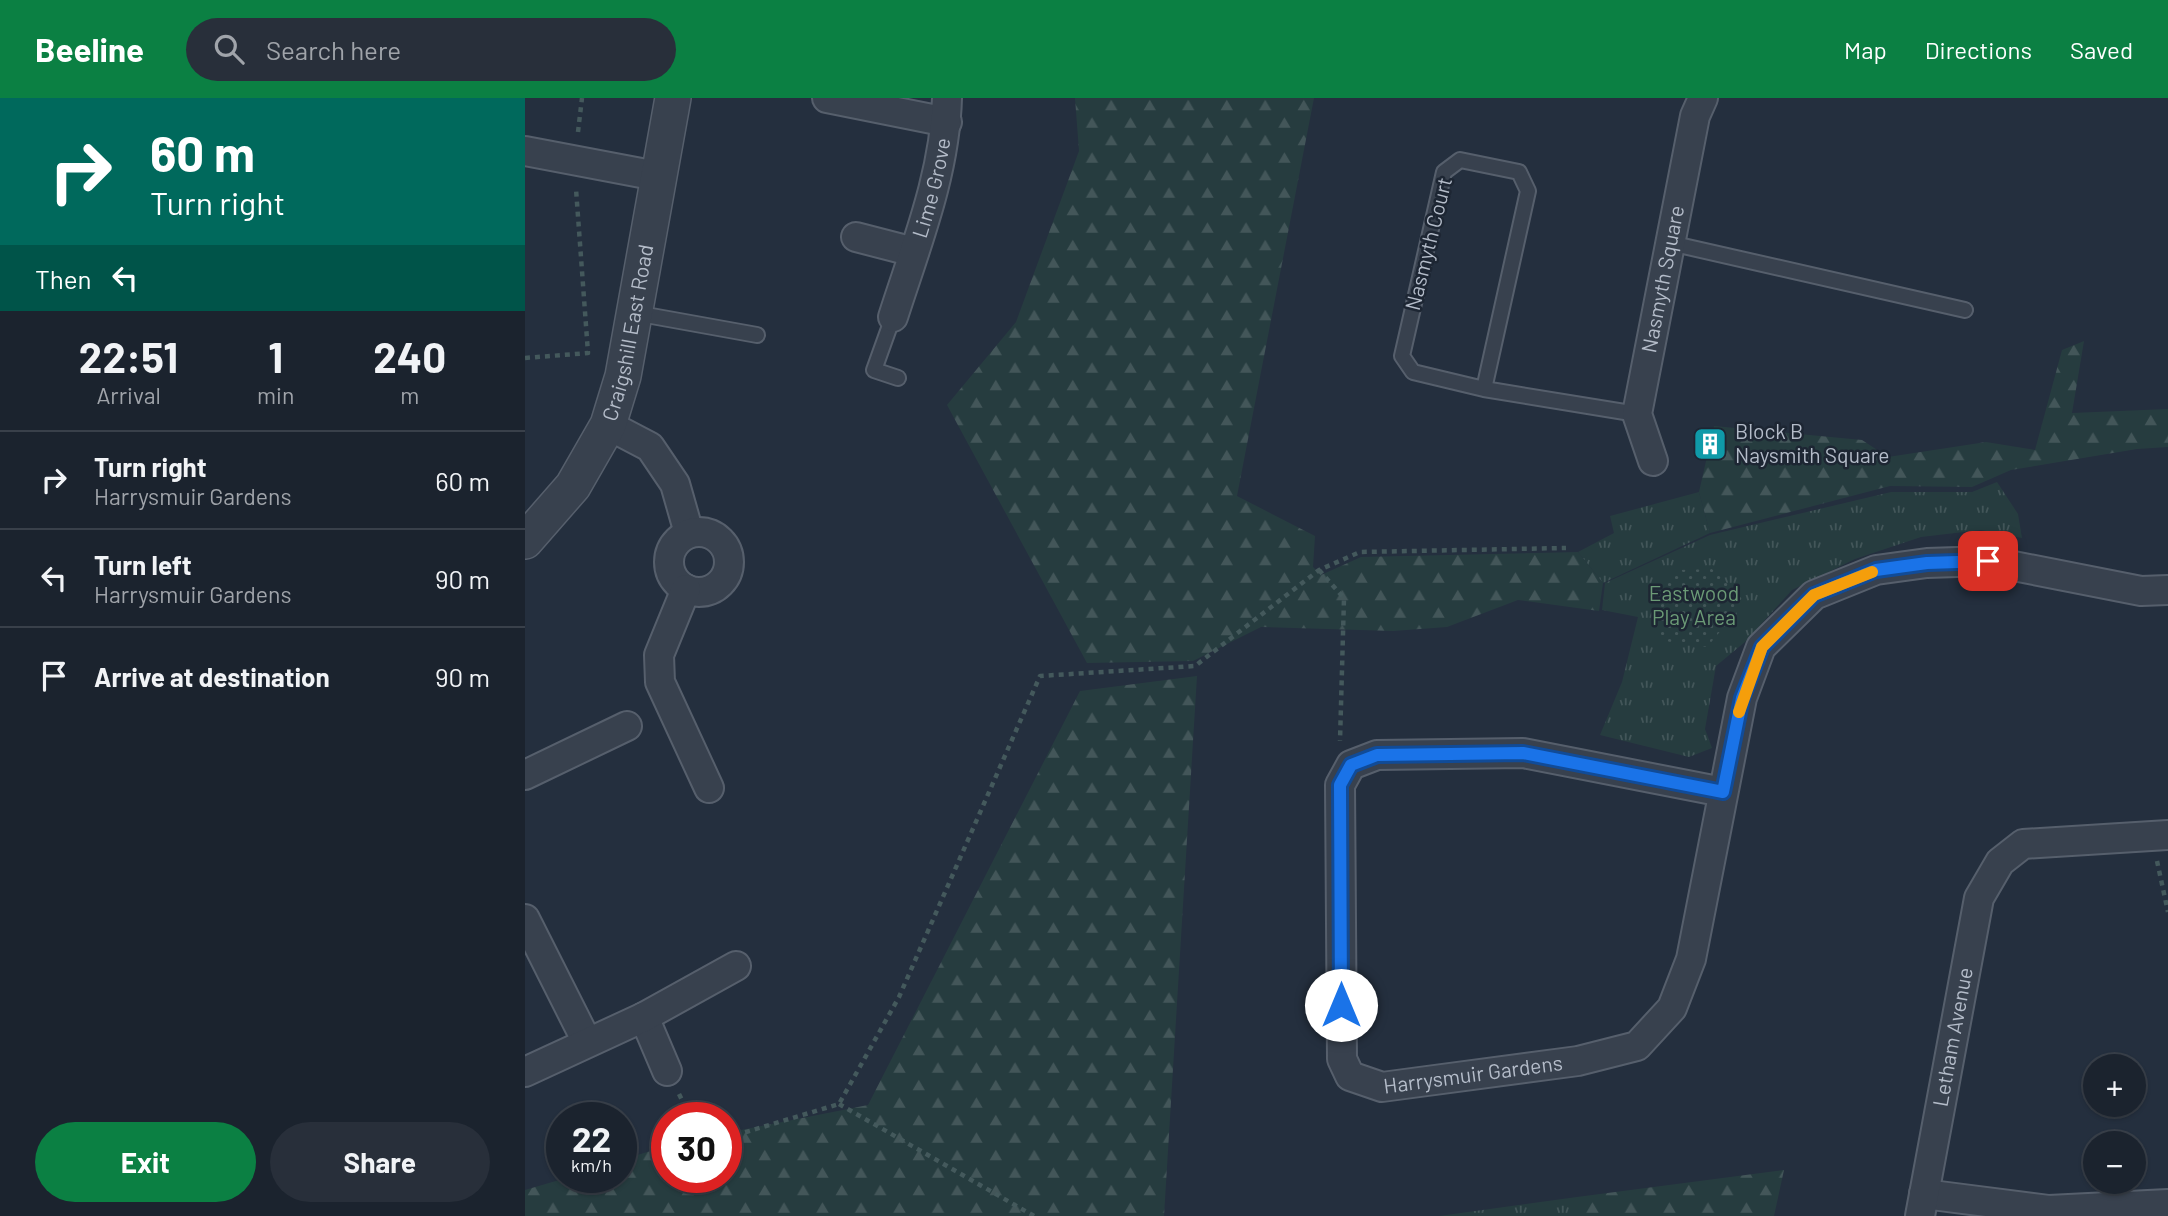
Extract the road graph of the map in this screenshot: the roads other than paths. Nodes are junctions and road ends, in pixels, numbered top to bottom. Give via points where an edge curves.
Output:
1 (673, 98) edge
2 (827, 98) edge
3 (1703, 98) edge
4 (947, 110) edge
5 (525, 151) edge
6 (657, 176) junction
7 (856, 237) dead end
8 (1670, 243) junction
9 (914, 252) junction
10 (1965, 310) dead end
11 (635, 313) junction
12 (893, 317) joint
13 (757, 334) dead end
14 (898, 378) dead end
15 (1484, 389) junction
16 (1637, 414) junction
17 (608, 425) junction
18 (1653, 461) dead end
19 (689, 533) junction
20 (525, 541) edge
21 (686, 589) junction
22 (2168, 590) edge
23 (627, 726) dead end
24 (527, 770) edge
25 (709, 788) dead end
26 (1723, 792) junction
27 (2160, 836) edge
28 (525, 919) edge
29 (736, 966) dead end
30 (644, 1017) junction
31 (587, 1042) junction
32 (667, 1071) dead end
33 (525, 1072) edge
34 (2168, 1204) edge
35 (1922, 1205) edge

1 - 6 street, Craigshill East Road
2 - 4 street, Lime Grove
3 - 8 street, Nasmyth Square via 1695,117
4 - 9 street, Lime Grove via 933,195
5 - 6 street
6 - 11 street, Craigshill East Road
7 - 9 street, Lime Grove
8 - 10 lane
8 - 16 street, Nasmyth Square
9 - 12 street, Lime Grove
11 - 13 lane
11 - 17 street, Craigshill East Road
12 - 14 lane via 874,370
15 - 15 lane, Nasmyth Court via 1413,372 1402,356 1444,172 1460,160 1519,173 1528,191
15 - 16 lane, Nasmyth Court
16 - 18 street, Nasmyth Square
17 - 19 street via 650,447 675,484
17 - 20 street, Craigshill East Road via 573,486
19 - 21 street via 675,543 669,562 672,576
19 - 21 street via 716,537 726,548 730,563 724,580 715,588 701,592
21 - 25 street via 659,655 660,682
22 - 26 street, Harrysmuir Gardens via 2141,591 1988,561 1876,570 1814,595 1762,647 1742,698
23 - 24 street
26 - 26 street, Harrysmuir Gardens via 1523,753 1377,755 1351,765 1340,785 1342,1059 1350,1076 1382,1087 1578,1061 1637,1046 1672,1008 1691,960
27 - 35 street, Letham Avenue via 2023,844 2000,862 1979,898
28 - 31 street
29 - 30 street
30 - 31 street
30 - 32 street
31 - 33 street
34 - 35 street via 2049,1210

